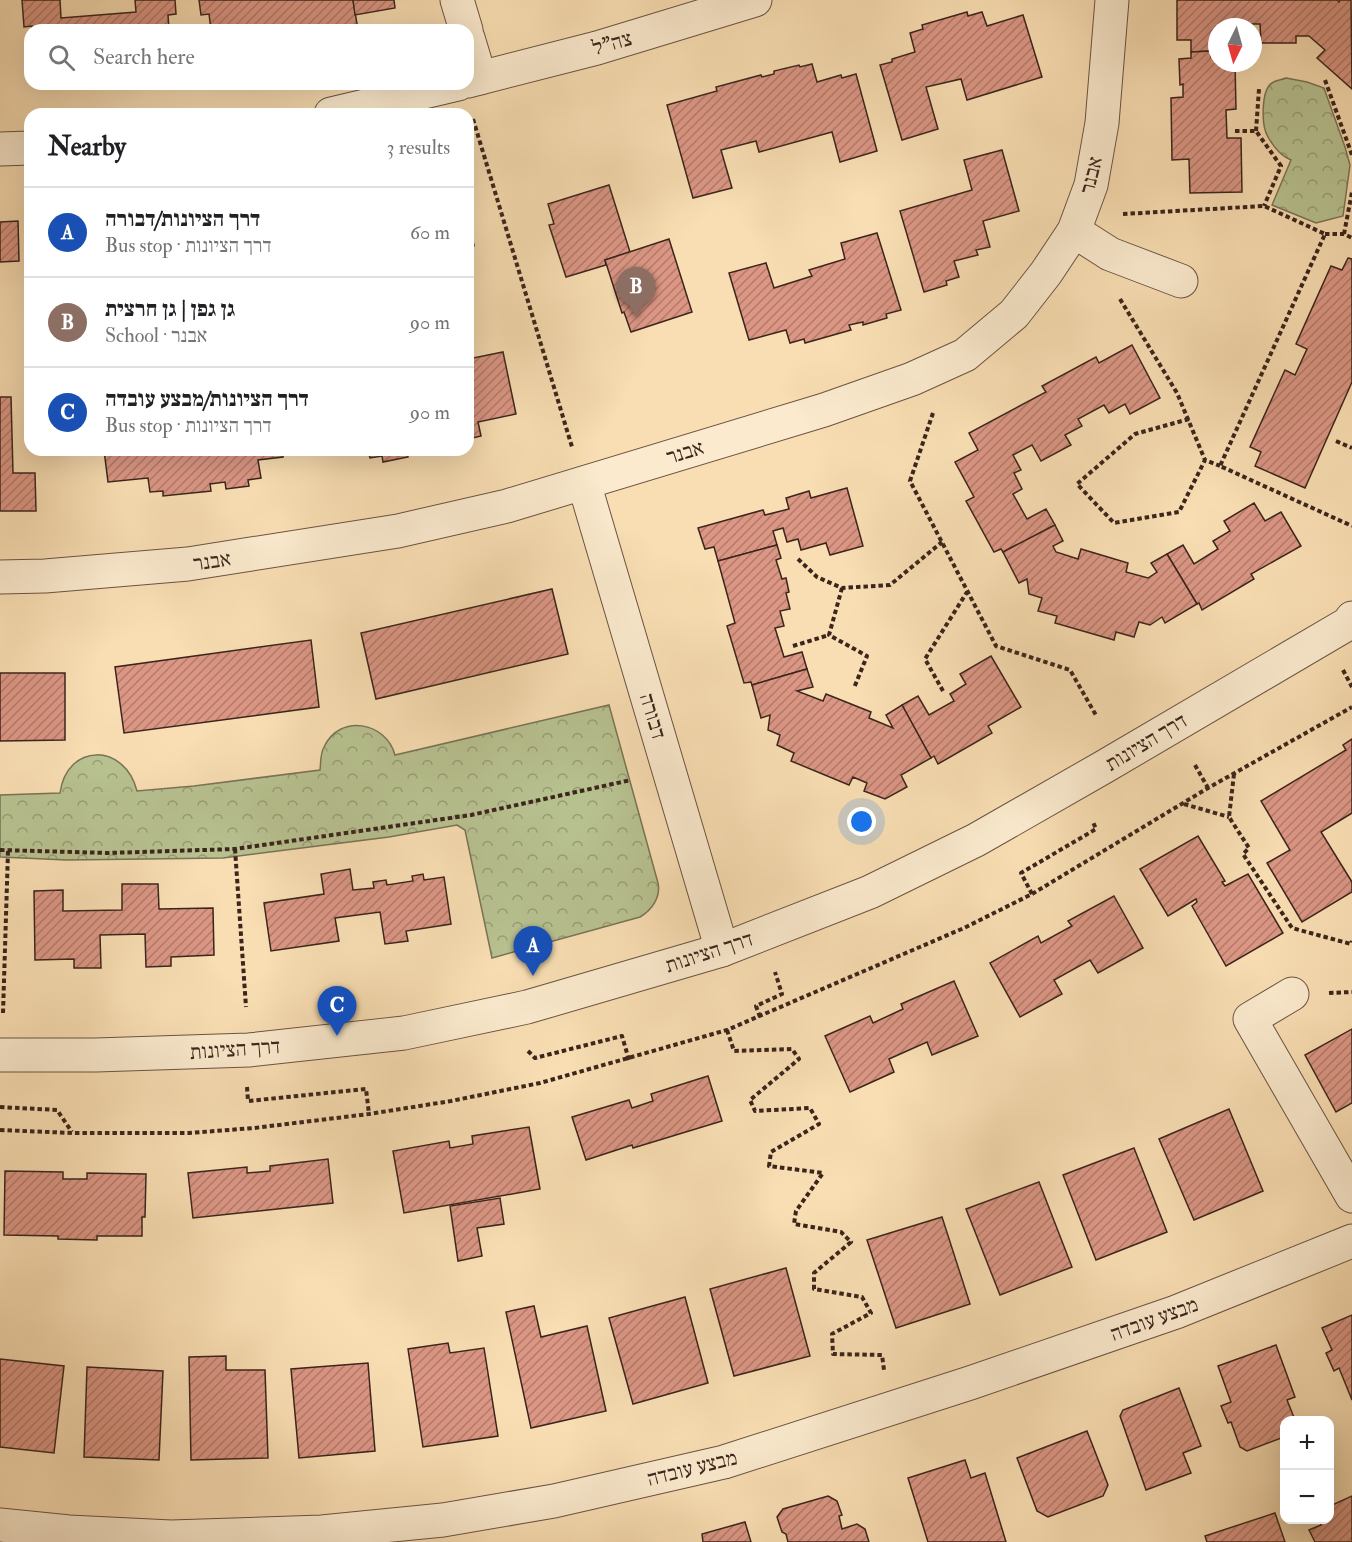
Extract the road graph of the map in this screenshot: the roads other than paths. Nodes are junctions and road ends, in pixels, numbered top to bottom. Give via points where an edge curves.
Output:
1 (457, 0) edge
2 (755, 0) edge
3 (1112, 0) edge
4 (464, 24) edge
5 (474, 80) edge
6 (431, 90) edge
7 (356, 108) edge
8 (24, 148) edge
9 (0, 149) edge
10 (1074, 231) junction
11 (1181, 281) dead end
12 (584, 483) junction
13 (0, 577) edge
14 (1351, 621) edge
15 (722, 950) junction
16 (1292, 994) dead end
17 (0, 1055) edge
18 (1352, 1196) edge
19 (1352, 1241) edge
20 (0, 1524) edge
21 (70, 1537) edge

1 - 4 street
2 - 5 street, צה"ל via 597,48
3 - 10 street, אבנר via 1102,123 1091,185
6 - 7 street, צה"ל
8 - 9 street
10 - 11 street via 1110,254
10 - 12 street, אבנר via 1014,314 965,355 912,379 824,410
12 - 13 street, אבנר via 507,506 398,531 280,551 189,564
12 - 15 street, דבורה
14 - 15 street, דרך הציונות via 976,840 870,892
15 - 17 street, דרך הציונות via 527,1007 404,1033 249,1050
16 - 18 street via 1250,1020
19 - 21 street, מבצע עובדה via 1176,1312 724,1462 554,1501 443,1520 322,1532
20 - 21 street, מבצע עובדה

